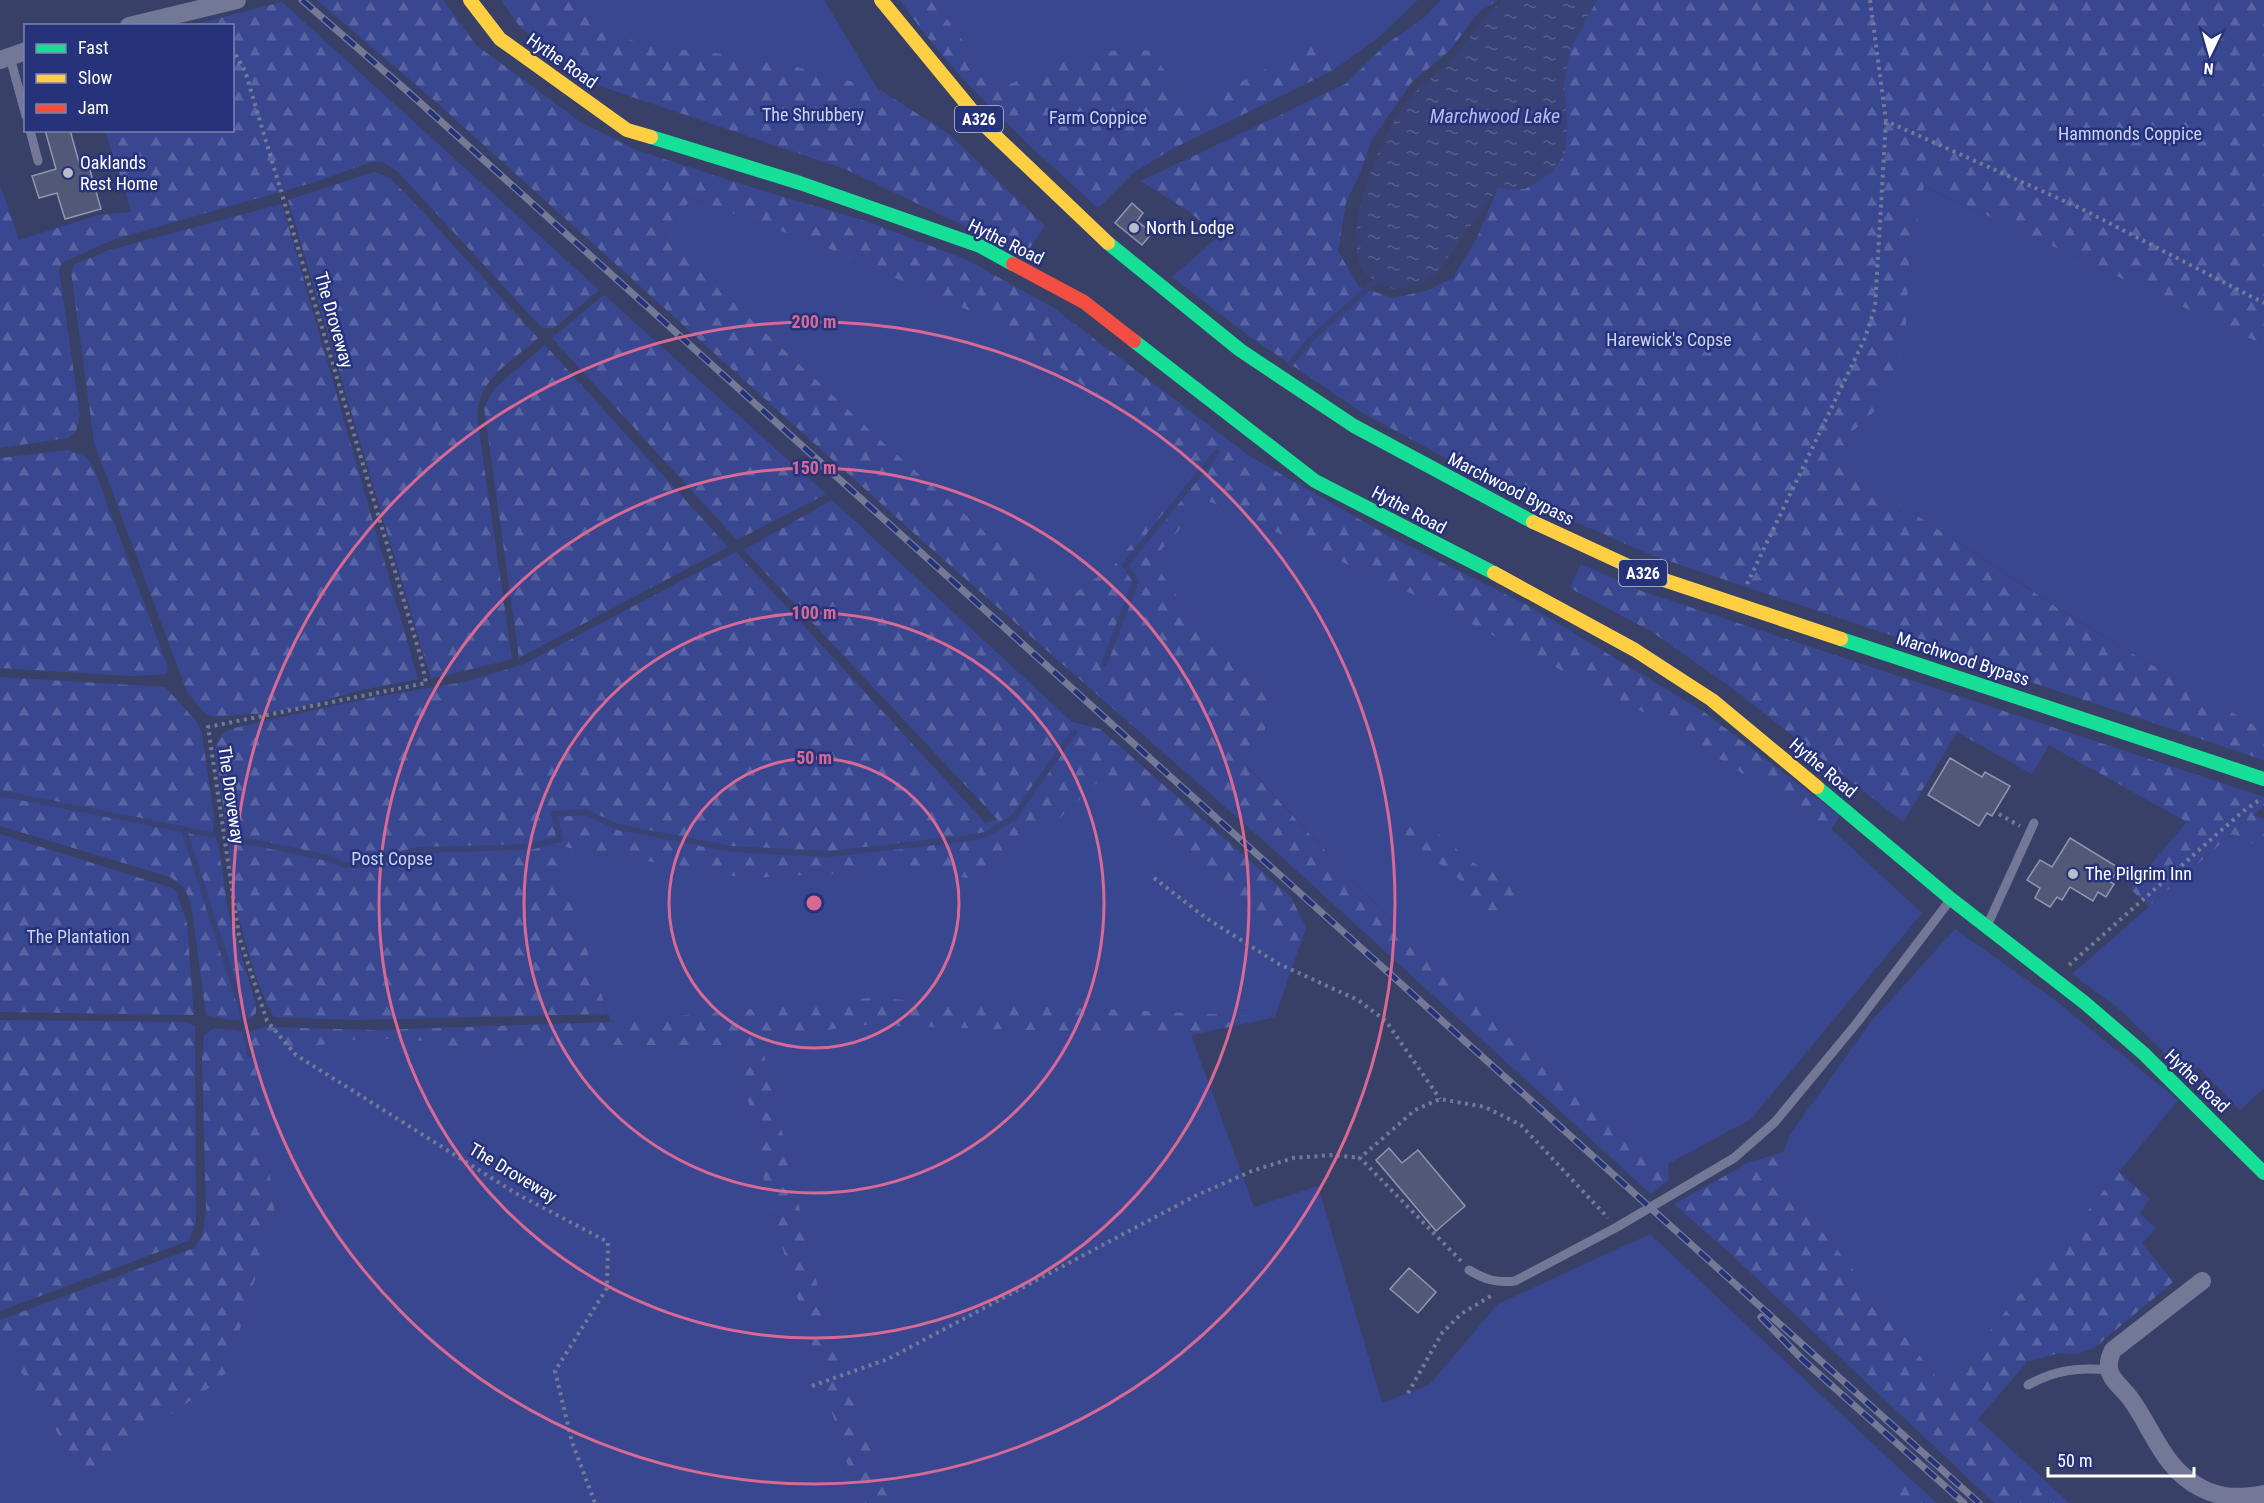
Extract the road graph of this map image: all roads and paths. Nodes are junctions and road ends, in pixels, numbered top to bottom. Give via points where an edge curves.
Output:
1 (237, 0) edge
2 (470, 0) edge
3 (881, 0) edge
4 (1870, 0) edge
5 (137, 24) edge
6 (234, 52) edge
7 (12, 56) edge
8 (24, 107) edge
9 (1886, 121) junction
10 (31, 132) edge
11 (38, 161) dead end
12 (2264, 303) edge
13 (1738, 604) junction
14 (2264, 779) edge
15 (2264, 798) edge
16 (1999, 814) dead end
17 (2031, 827) joint
18 (1154, 878) dead end
19 (1951, 899) junction
20 (1987, 926) junction
21 (2054, 978) junction
22 (1440, 1099) junction
23 (1360, 1158) junction
24 (2264, 1173) edge
25 (1617, 1227) junction
26 (1469, 1269) joint
27 (1515, 1281) junction
28 (2202, 1281) dead end
29 (2109, 1370) junction
30 (2028, 1385) dead end
31 (812, 1386) dead end
32 (1408, 1394) dead end
33 (2264, 1494) edge
34 (2240, 1500) edge
35 (595, 1503) edge

1 - 5 street
2 - 19 street, Hythe Road via 500,39 627,130 800,183 980,246 1084,302 1315,481 1558,606 1712,700
3 - 13 street, Marchwood Bypass / A326 via 984,125 1082,220 1240,350 1354,426 1505,509 1646,574
4 - 9 path
6 - 35 path, The Droveway via 245,71 426,682 208,727 238,936 267,1021 296,1055 517,1194 608,1242 607,1288 555,1371 572,1442
7 - 8 lane
9 - 12 path via 2082,209
9 - 13 path via 1875,307 1865,338
10 - 11 lane
13 - 14 street, Marchwood Bypass / A326
15 - 21 path via 2242,812
16 - 17 path
17 - 20 lane
18 - 22 path via 1206,918 1279,964 1358,1000 1386,1021
19 - 20 street, Hythe Road
19 - 25 lane via 1775,1122 1734,1158
20 - 21 street, Hythe Road
21 - 24 street, Hythe Road via 2143,1053
22 - 23 path via 1415,1110
22 - 25 path via 1485,1107 1521,1125
23 - 26 path
23 - 31 path via 1293,1158 1252,1171 1195,1196 888,1359
25 - 27 lane
26 - 27 lane via 1497,1283
27 - 32 path via 1461,1314 1442,1333
28 - 29 street via 2113,1350
29 - 30 lane via 2065,1370
29 - 34 street via 2164,1456 2181,1475 2219,1496
33 - 34 street

